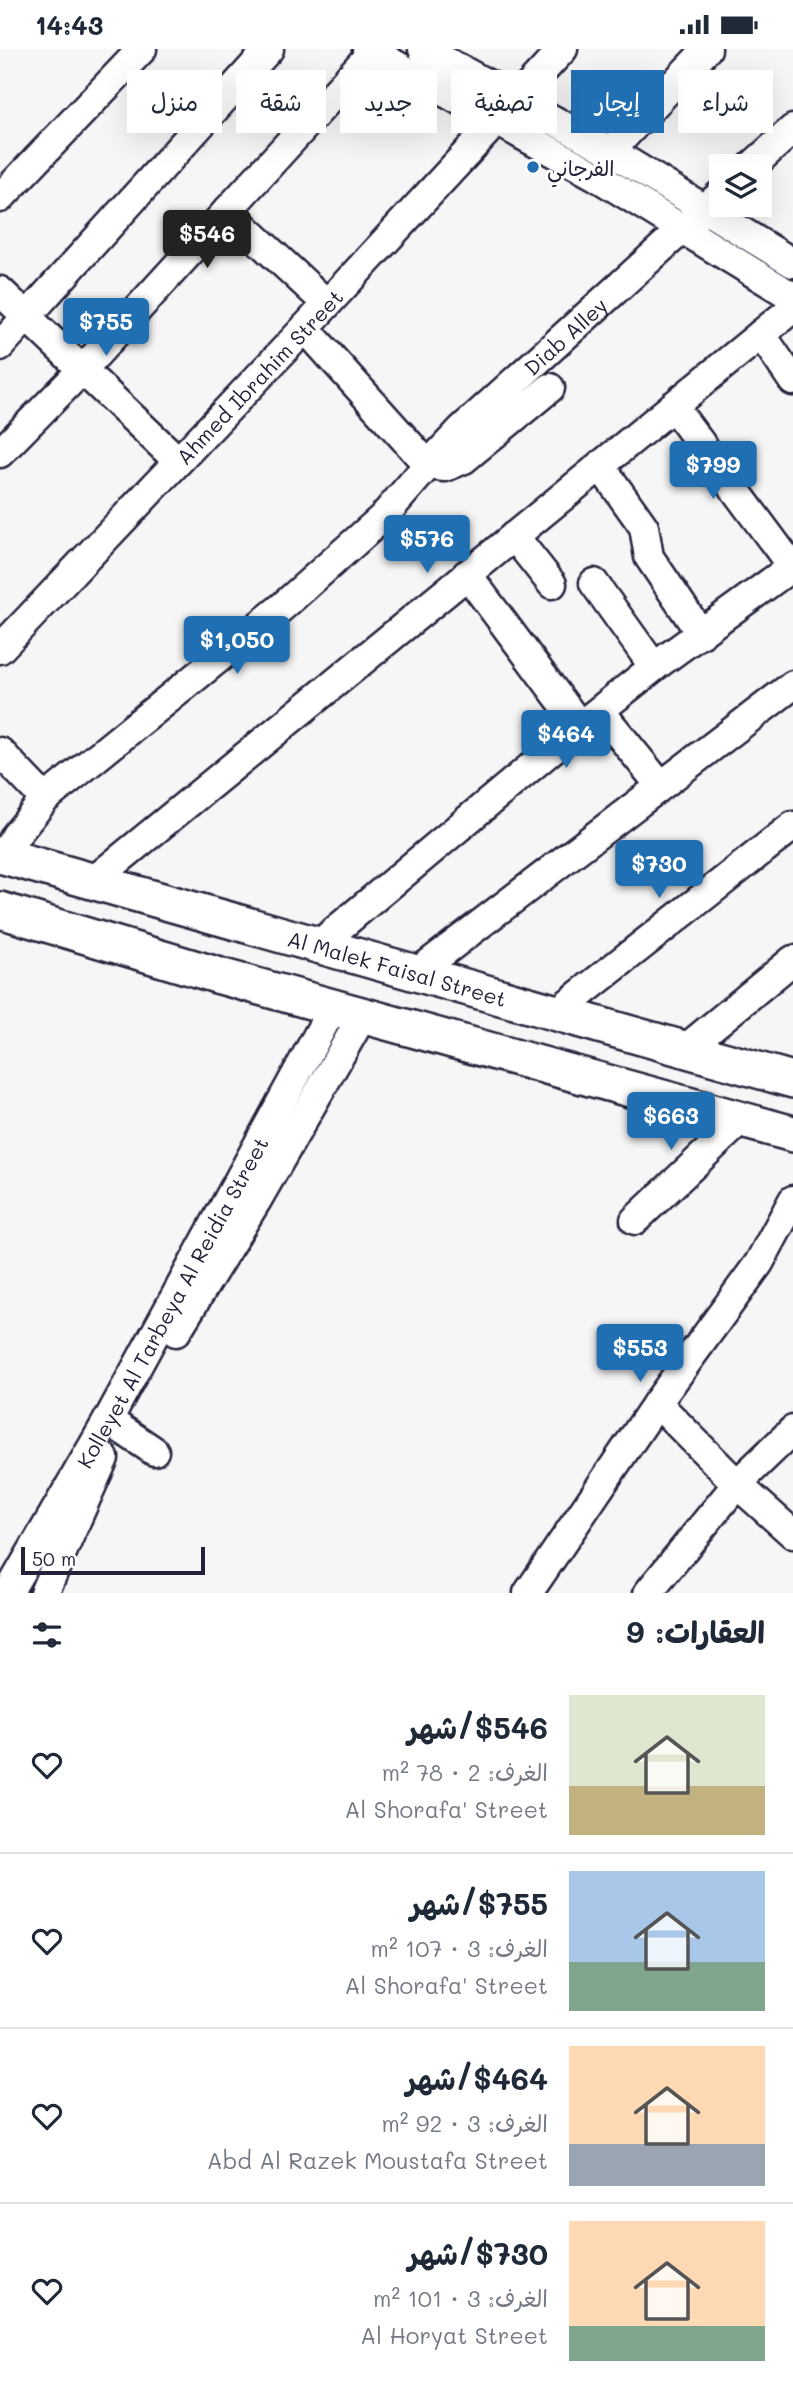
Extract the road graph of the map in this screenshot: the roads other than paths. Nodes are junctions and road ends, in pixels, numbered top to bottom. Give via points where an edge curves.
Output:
1 (142, 49) edge
2 (269, 49) edge
3 (423, 49) edge
4 (563, 49) edge
5 (708, 49) edge
6 (372, 50) edge
7 (462, 70) edge
8 (544, 70) edge
9 (451, 95) edge
10 (557, 122) edge
11 (793, 129) edge
12 (486, 133) edge
13 (519, 133) edge
14 (610, 151) junction
15 (765, 154) edge
16 (0, 198) edge
17 (709, 200) edge
18 (709, 205) edge
19 (227, 211) junction
20 (734, 217) edge
21 (682, 229) junction
22 (790, 257) edge
23 (0, 291) edge
24 (793, 297) edge
25 (327, 304) junction
26 (793, 307) edge
27 (27, 317) junction
28 (305, 328) junction
29 (761, 334) junction
30 (0, 346) edge
31 (83, 369) junction
32 (793, 381) edge
33 (550, 388) dead end
34 (673, 406) junction
35 (0, 453) edge
36 (178, 461) junction
37 (428, 465) junction
38 (600, 465) junction
39 (514, 536) junction
40 (793, 567) edge
41 (467, 574) junction
42 (594, 583) dead end
43 (552, 584) dead end
44 (701, 634) junction
45 (0, 649) edge
46 (654, 667) junction
47 (793, 685) edge
48 (590, 718) junction
49 (0, 752) edge
50 (660, 785) junction
51 (46, 799) junction
52 (793, 826) edge
53 (2, 856) edge
54 (93, 881) junction
55 (157, 899) junction
56 (0, 910) edge
57 (239, 922) junction
58 (317, 946) junction
59 (132, 950) junction
60 (793, 960) edge
61 (415, 974) junction
62 (220, 977) junction
63 (348, 1011) junction
64 (556, 1013) junction
65 (684, 1050) junction
66 (793, 1080) edge
67 (741, 1120) junction
68 (793, 1134) edge
69 (793, 1200) edge
70 (635, 1220) dead end
71 (657, 1403) junction
72 (113, 1424) junction
73 (793, 1430) edge
74 (154, 1451) dead end
75 (737, 1484) junction
76 (793, 1534) edge
77 (7, 1586) edge
78 (44, 1593) edge
79 (528, 1593) edge
80 (648, 1593) edge

1 - 16 street
2 - 27 street
3 - 7 street
4 - 8 street, Ahmed Ibrahim Street
5 - 14 street
6 - 9 street
6 - 19 street
10 - 14 street
11 - 15 street
12 - 25 street, Ahmed Ibrahim Street
13 - 21 street
14 - 17 street
18 - 21 street, Diab Alley
19 - 25 street
19 - 31 street
20 - 22 street
21 - 24 street
21 - 37 street, Diab Alley via 478,413
23 - 27 street
25 - 28 street, Ahmed Ibrahim Street
26 - 29 street
27 - 30 street
27 - 31 street
28 - 36 street, Ahmed Ibrahim Street
28 - 37 street
29 - 32 street
29 - 34 street
31 - 35 street
31 - 36 street
33 - 37 street via 464,459 445,467
34 - 38 street
34 - 40 street
36 - 45 street, Ahmed Ibrahim Street
37 - 51 street, Diab Alley via 383,517 282,607
38 - 39 street
38 - 44 street via 644,527 649,557
39 - 41 street
39 - 43 street
40 - 44 street
41 - 48 street
41 - 54 street
42 - 46 street
44 - 46 street
46 - 48 street
47 - 50 street
48 - 50 street
48 - 58 street
49 - 51 street
50 - 61 street
51 - 53 street, Diab Alley
52 - 64 street
53 - 54 main road, Al Malek Faisal Street
54 - 55 main road, Al Malek Faisal Street
55 - 57 main road, Al Malek Faisal Street
55 - 59 main road via 160,923 156,933
56 - 59 main road
57 - 58 main road, Al Malek Faisal Street
57 - 62 main road via 216,947 215,967
58 - 61 main road, Al Malek Faisal Street
59 - 62 main road
60 - 65 street
61 - 64 main road, Al Malek Faisal Street
62 - 63 main road
63 - 67 main road
63 - 72 street, Kolleyet Al Tarbeya Al Reidia Street
64 - 65 main road, Al Malek Faisal Street
65 - 66 main road, Al Malek Faisal Street
67 - 68 main road
67 - 70 street
69 - 71 street via 759,1263
71 - 75 street
71 - 79 street
72 - 74 street
72 - 77 street, Kolleyet Al Tarbeya Al Reidia Street
72 - 78 street, Kolleyet Al Tarbeya Al Reidia Street
73 - 75 street
75 - 76 street
75 - 80 street

